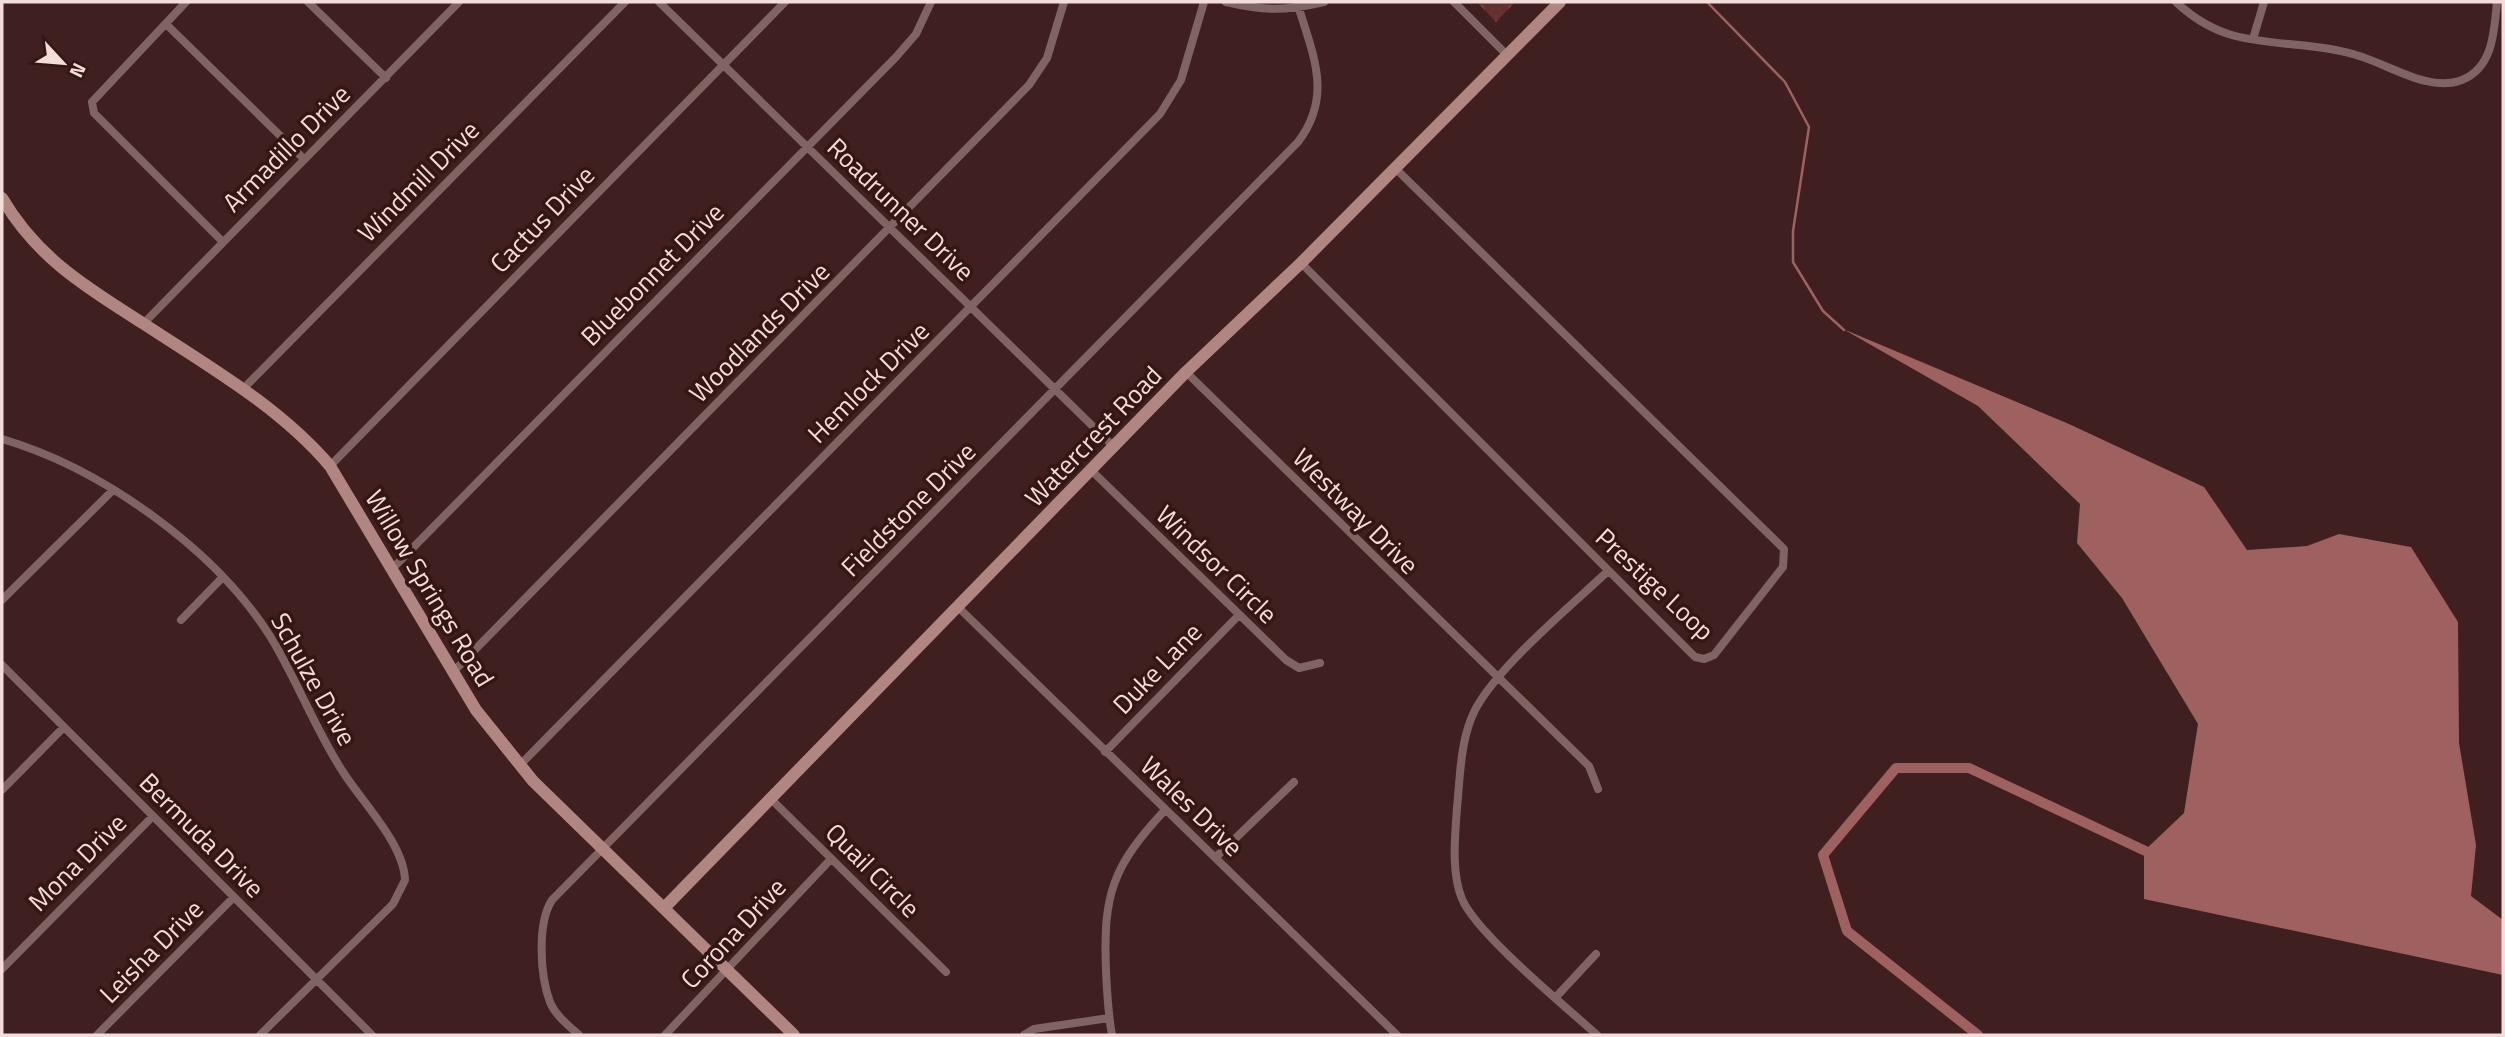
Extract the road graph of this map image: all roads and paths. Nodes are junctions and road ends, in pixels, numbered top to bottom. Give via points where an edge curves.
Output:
1 (186, 2) edge
2 (308, 2) edge
3 (459, 2) edge
4 (625, 2) edge
5 (659, 2) edge
6 (786, 2) edge
7 (932, 2) edge
8 (1063, 2) edge
9 (1204, 2) edge
10 (1226, 2) edge
11 (1324, 2) edge
12 (1454, 2) edge
13 (1560, 2) edge
14 (2176, 2) edge
15 (2264, 2) edge
16 (2497, 2) edge
17 (1298, 5) edge
18 (166, 24) junction
19 (2253, 39) junction
20 (1507, 55) junction
21 (722, 65) junction
22 (386, 78) junction
23 (807, 147) junction
24 (303, 158) junction
25 (1395, 168) junction
26 (2, 198) edge
27 (890, 229) junction
28 (222, 241) junction
29 (1301, 263) junction
30 (972, 306) junction
31 (143, 324) junction
32 (1186, 372) junction
33 (242, 390) junction
34 (1055, 391) junction
35 (2, 439) edge
36 (1114, 447) junction
37 (330, 466) junction
38 (1092, 471) junction
39 (111, 491) junction
40 (393, 568) junction
41 (1608, 571) junction
42 (222, 578) junction
43 (2, 600) edge
44 (958, 607) junction
45 (1239, 615) junction
46 (181, 620) dead end
47 (1320, 663) dead end
48 (2, 665) edge
49 (454, 671) junction
50 (1497, 679) junction
51 (64, 727) junction
52 (1105, 751) junction
53 (519, 766) junction
54 (1294, 782) dead end
55 (1598, 789) dead end
56 (2, 790) edge
57 (771, 799) junction
58 (1165, 810) junction
59 (153, 816) junction
60 (602, 848) junction
61 (1216, 857) junction
62 (831, 859) junction
63 (234, 897) junction
64 (664, 908) junction
65 (1596, 954) dead end
66 (2, 969) edge
67 (727, 969) junction
68 (946, 972) dead end
69 (316, 978) junction
70 (1556, 997) junction
71 (1108, 1018) junction
72 (97, 1035) edge
73 (260, 1035) edge
74 (372, 1035) edge
75 (579, 1035) edge
76 (665, 1035) edge
77 (794, 1035) edge
78 (1024, 1035) edge
79 (1112, 1035) edge
80 (1397, 1035) edge
81 (1597, 1035) edge

1 - 18 street
2 - 22 street
3 - 22 street, Armadillo Drive
4 - 33 street, Windmill Drive
5 - 21 street, Roadrunner Drive
6 - 21 street, Cactus Drive
7 - 23 street, Bluebonnet Drive via 903,49
8 - 27 street, Woodlands Drive via 1047,58 1029,85
9 - 30 street, Hemlock Drive via 1181,80 1160,114
10 - 17 street via 1262,10
11 - 17 street
12 - 20 street
13 - 20 street, Watercrest Road
14 - 19 street via 2205,24
15 - 19 street
16 - 19 street via 2487,57 2470,76 2450,84 2429,82 2347,52
17 - 34 street, Fieldstone Drive via 1317,71 1319,97 1306,131
18 - 24 street
18 - 28 street via 92,107
20 - 25 street, Watercrest Road
21 - 23 street, Roadrunner Drive
21 - 37 street, Cactus Drive
22 - 24 street, Armadillo Drive
23 - 27 street, Roadrunner Drive
23 - 40 street, Bluebonnet Drive
24 - 28 street, Armadillo Drive
25 - 29 street, Watercrest Road
25 - 41 street, Prestige Loop via 1784,549 1786,558 1714,655 1704,659 1695,657
26 - 31 street, Willow Springs Road via 48,257 88,290
27 - 30 street, Roadrunner Drive
27 - 49 street, Woodlands Drive
28 - 31 street, Armadillo Drive
29 - 32 street, Watercrest Road
29 - 41 street, Prestige Loop
30 - 34 street, Roadrunner Drive
30 - 53 street, Hemlock Drive
31 - 33 street, Willow Springs Road
32 - 36 street, Watercrest Road
32 - 50 street, Westway Drive
33 - 37 street, Willow Springs Road via 309,441
34 - 36 street, Roadrunner Drive
34 - 60 street, Fieldstone Drive
35 - 39 street, Schulze Drive via 62,461
36 - 38 street, Watercrest Road
37 - 40 street, Willow Springs Road
38 - 44 street, Watercrest Road
38 - 45 street, Windsor Circle
39 - 42 street, Schulze Drive via 154,517
39 - 43 street
40 - 49 street, Willow Springs Road
41 - 50 street
42 - 46 street
42 - 69 street, Schulze Drive via 270,637 329,748 399,852 405,869 402,892 393,904
44 - 52 street, Wales Drive
44 - 57 street, Watercrest Road
45 - 47 street, Windsor Circle via 1299,668
45 - 52 street, Duke Lane
48 - 51 street, Bermuda Drive
49 - 53 street, Willow Springs Road via 476,710
50 - 55 street, Westway Drive via 1588,766
50 - 70 street via 1480,699 1464,746 1457,817 1459,885 1462,899 1487,933
51 - 56 street
51 - 59 street, Bermuda Drive
52 - 58 street, Wales Drive
53 - 60 street, Willow Springs Road
54 - 61 street
57 - 62 street, Quail Circle
57 - 64 street, Watercrest Road
58 - 61 street, Wales Drive
58 - 71 street via 1129,854 1106,905
59 - 63 street, Bermuda Drive
59 - 66 street, Mona Drive
60 - 64 street, Willow Springs Road
60 - 75 street, Fieldstone Drive via 552,900 541,924 550,1002
61 - 80 street, Wales Drive
62 - 67 street, Corona Drive
62 - 68 street, Quail Circle
63 - 69 street, Bermuda Drive
63 - 72 street, Leisha Drive
64 - 67 street, Willow Springs Road
65 - 70 street
67 - 76 street, Corona Drive
67 - 77 street, Willow Springs Road
69 - 73 street, Schulze Drive
69 - 74 street, Bermuda Drive
70 - 81 street
71 - 78 street via 1034,1029
71 - 79 street

